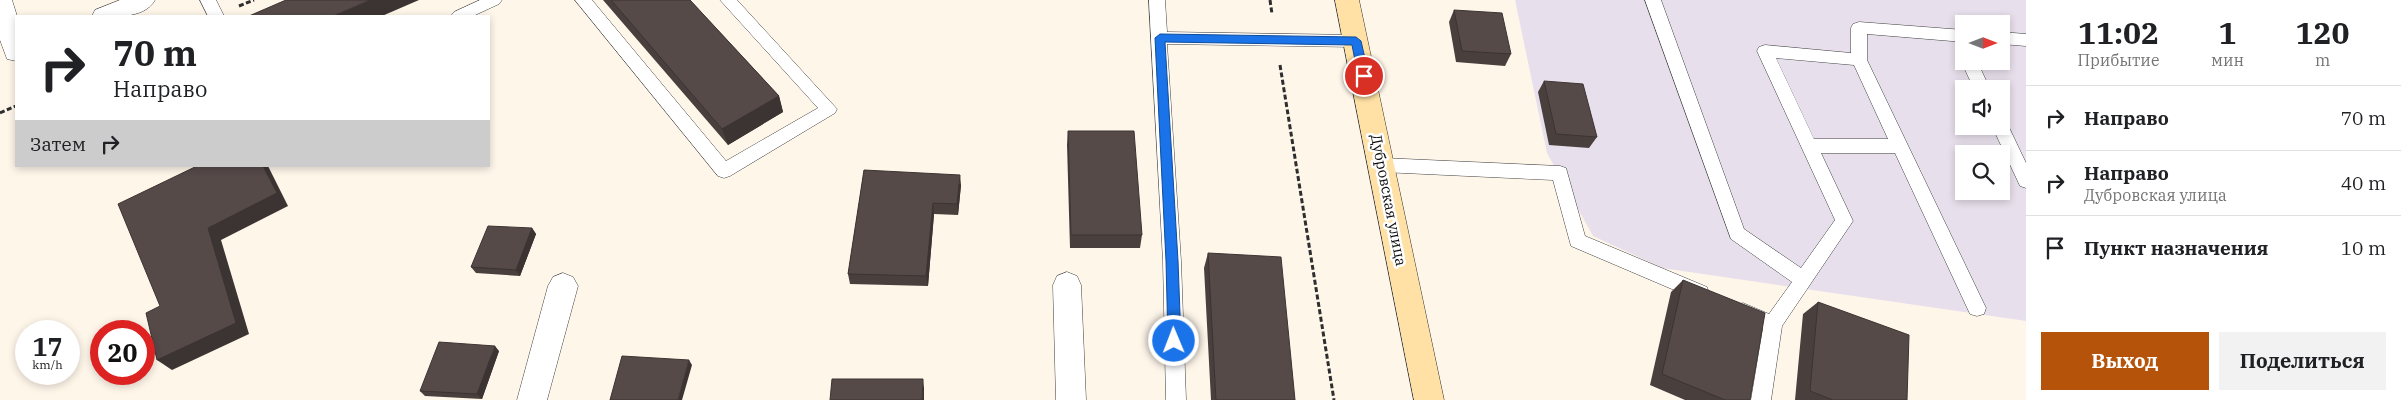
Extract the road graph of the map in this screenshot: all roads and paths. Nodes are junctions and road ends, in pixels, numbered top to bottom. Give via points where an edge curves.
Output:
1 (0, 0) edge
2 (143, 0) edge
3 (208, 0) edge
4 (494, 0) edge
5 (583, 0) edge
6 (728, 0) edge
7 (1157, 0) edge
8 (1270, 0) edge
9 (1347, 0) edge
10 (1653, 0) edge
11 (106, 15) edge
12 (216, 15) edge
13 (461, 15) edge
14 (1160, 38) junction
15 (2010, 39) edge
16 (1276, 40) junction
17 (1955, 40) edge
18 (2026, 40) edge
19 (1356, 41) junction
20 (15, 49) edge
21 (15, 52) edge
22 (0, 59) edge
23 (1859, 60) junction
24 (15, 106) edge
25 (0, 113) edge
26 (2004, 135) edge
27 (1809, 146) junction
28 (1900, 146) junction
29 (1382, 165) junction
30 (2026, 181) edge
31 (1804, 280) junction
32 (1067, 285) dead end
33 (563, 286) dead end
34 (1977, 308) dead end
35 (1773, 324) junction
36 (532, 400) edge
37 (1071, 400) edge
38 (1176, 400) edge
39 (1334, 400) edge
40 (1430, 400) edge
41 (1761, 400) edge

1 - 20 street
2 - 11 street
3 - 12 lane
4 - 13 lane
5 - 6 lane via 724,171 829,109
7 - 14 lane
8 - 16 path
9 - 19 street, Дубровская улица
10 - 31 lane via 1737,234
14 - 16 lane
14 - 38 lane
15 - 18 lane
16 - 19 lane
16 - 39 path
17 - 23 lane via 1859,28
19 - 29 street, Дубровская улица
21 - 22 street
23 - 27 lane via 1765,51
23 - 28 lane
24 - 25 path
26 - 30 lane
27 - 28 lane
27 - 31 lane via 1844,221
28 - 34 lane
29 - 35 lane via 1560,173 1577,241
29 - 40 street, Дубровская улица
31 - 35 lane
32 - 37 street
33 - 36 street
35 - 41 lane

